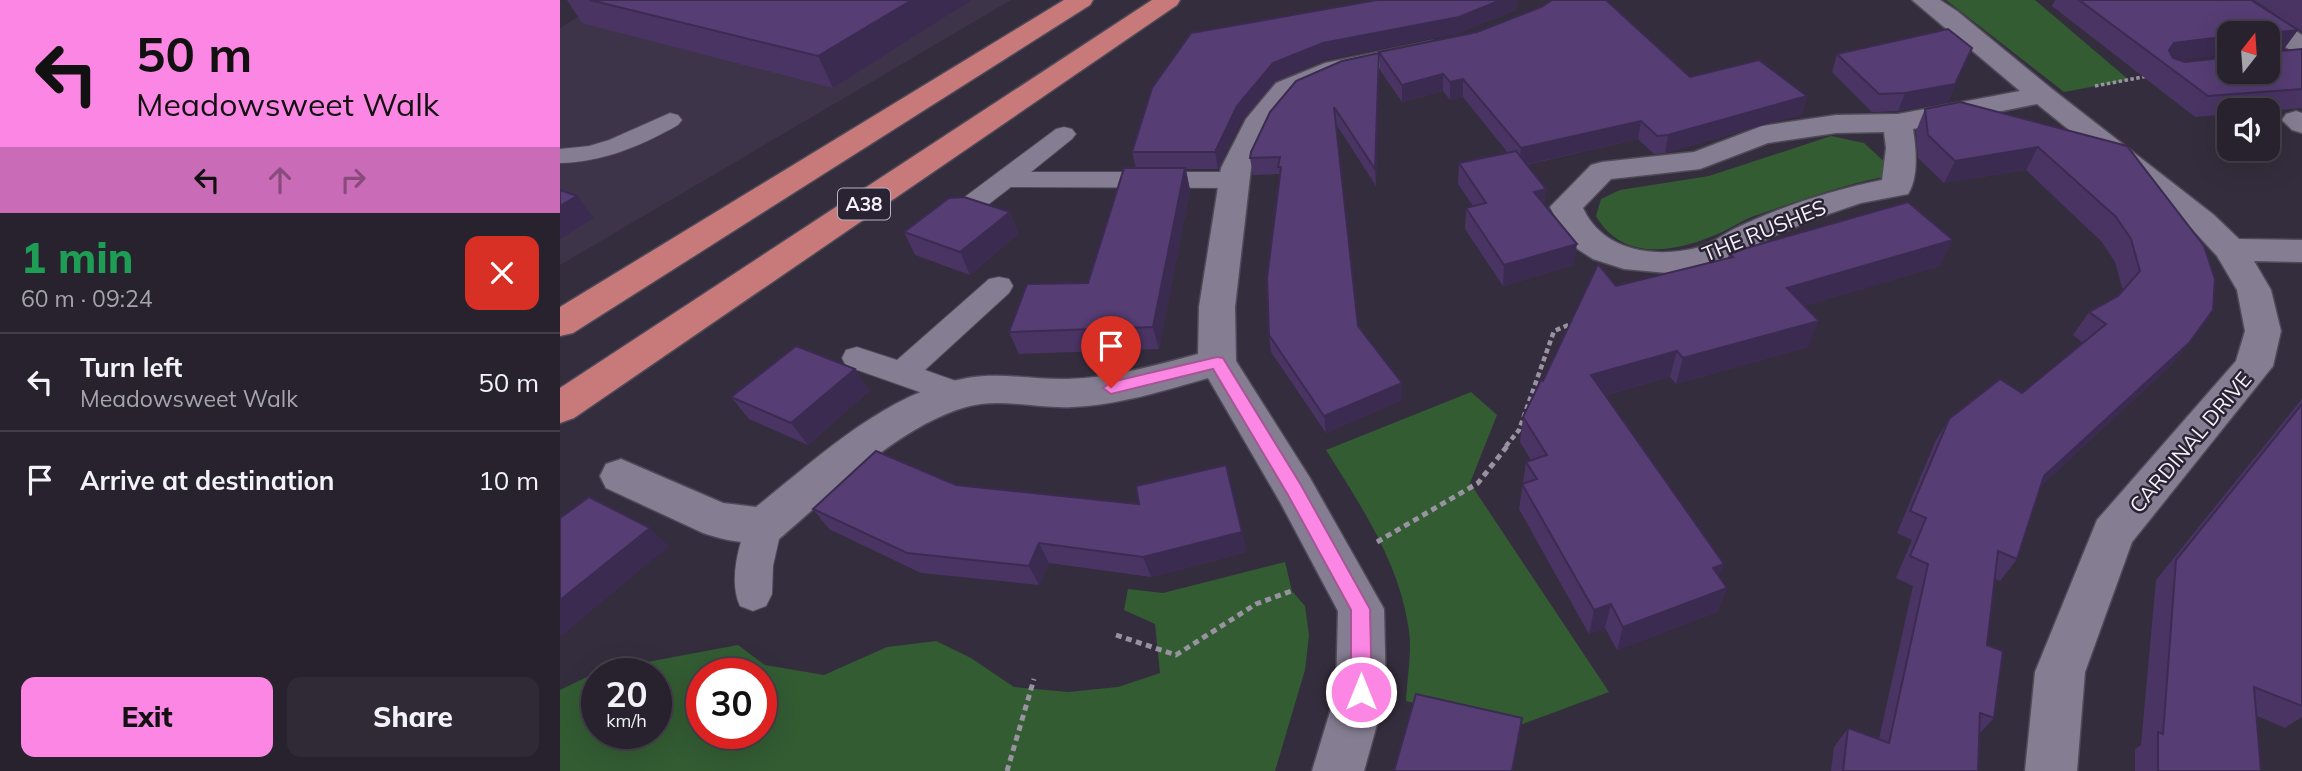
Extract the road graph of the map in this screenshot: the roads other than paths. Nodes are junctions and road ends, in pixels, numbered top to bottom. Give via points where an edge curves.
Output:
1 (1081, 0) edge
2 (1168, 0) edge
3 (1924, 0) edge
4 (2232, 0) edge
5 (1465, 42) edge
6 (2302, 46) edge
7 (2042, 95) junction
8 (670, 120) dead end
9 (1898, 123) junction
10 (1064, 134) dead end
11 (560, 156) edge
12 (1004, 179) junction
13 (1234, 180) junction
14 (963, 211) edge
15 (2230, 250) junction
16 (2302, 251) edge
17 (999, 286) dead end
18 (560, 324) edge
19 (857, 358) dead end
20 (1217, 362) junction
21 (901, 374) junction
22 (959, 394) junction
23 (560, 408) edge
24 (621, 475) dead end
25 (764, 526) junction
26 (753, 594) dead end
27 (1338, 771) edge
28 (2051, 771) edge

1 - 18 highway
2 - 23 highway, A38
3 - 7 street, CARDINAL DRIVE
4 - 6 street
5 - 13 street via 1334,69 1286,89 1255,125
7 - 9 street, THE RUSHES
7 - 15 street, CARDINAL DRIVE via 2203,222
8 - 11 lane via 640,137
9 - 9 street, THE RUSHES via 1836,124 1762,135 1700,160 1602,171 1566,207 1570,223 1592,244 1619,258 1659,263 1708,256 1845,198 1897,187
10 - 12 lane
12 - 13 lane
12 - 14 lane
13 - 20 street via 1217,307
15 - 16 street
15 - 28 street, CARDINAL DRIVE via 2254,289 2263,331 2254,366 2113,533 2060,672
17 - 21 lane
19 - 21 lane
20 - 22 street via 1130,385 1072,394
20 - 27 street via 1361,609 1361,692
21 - 22 lane
22 - 25 street via 913,412
24 - 25 street via 718,520
25 - 26 lane

